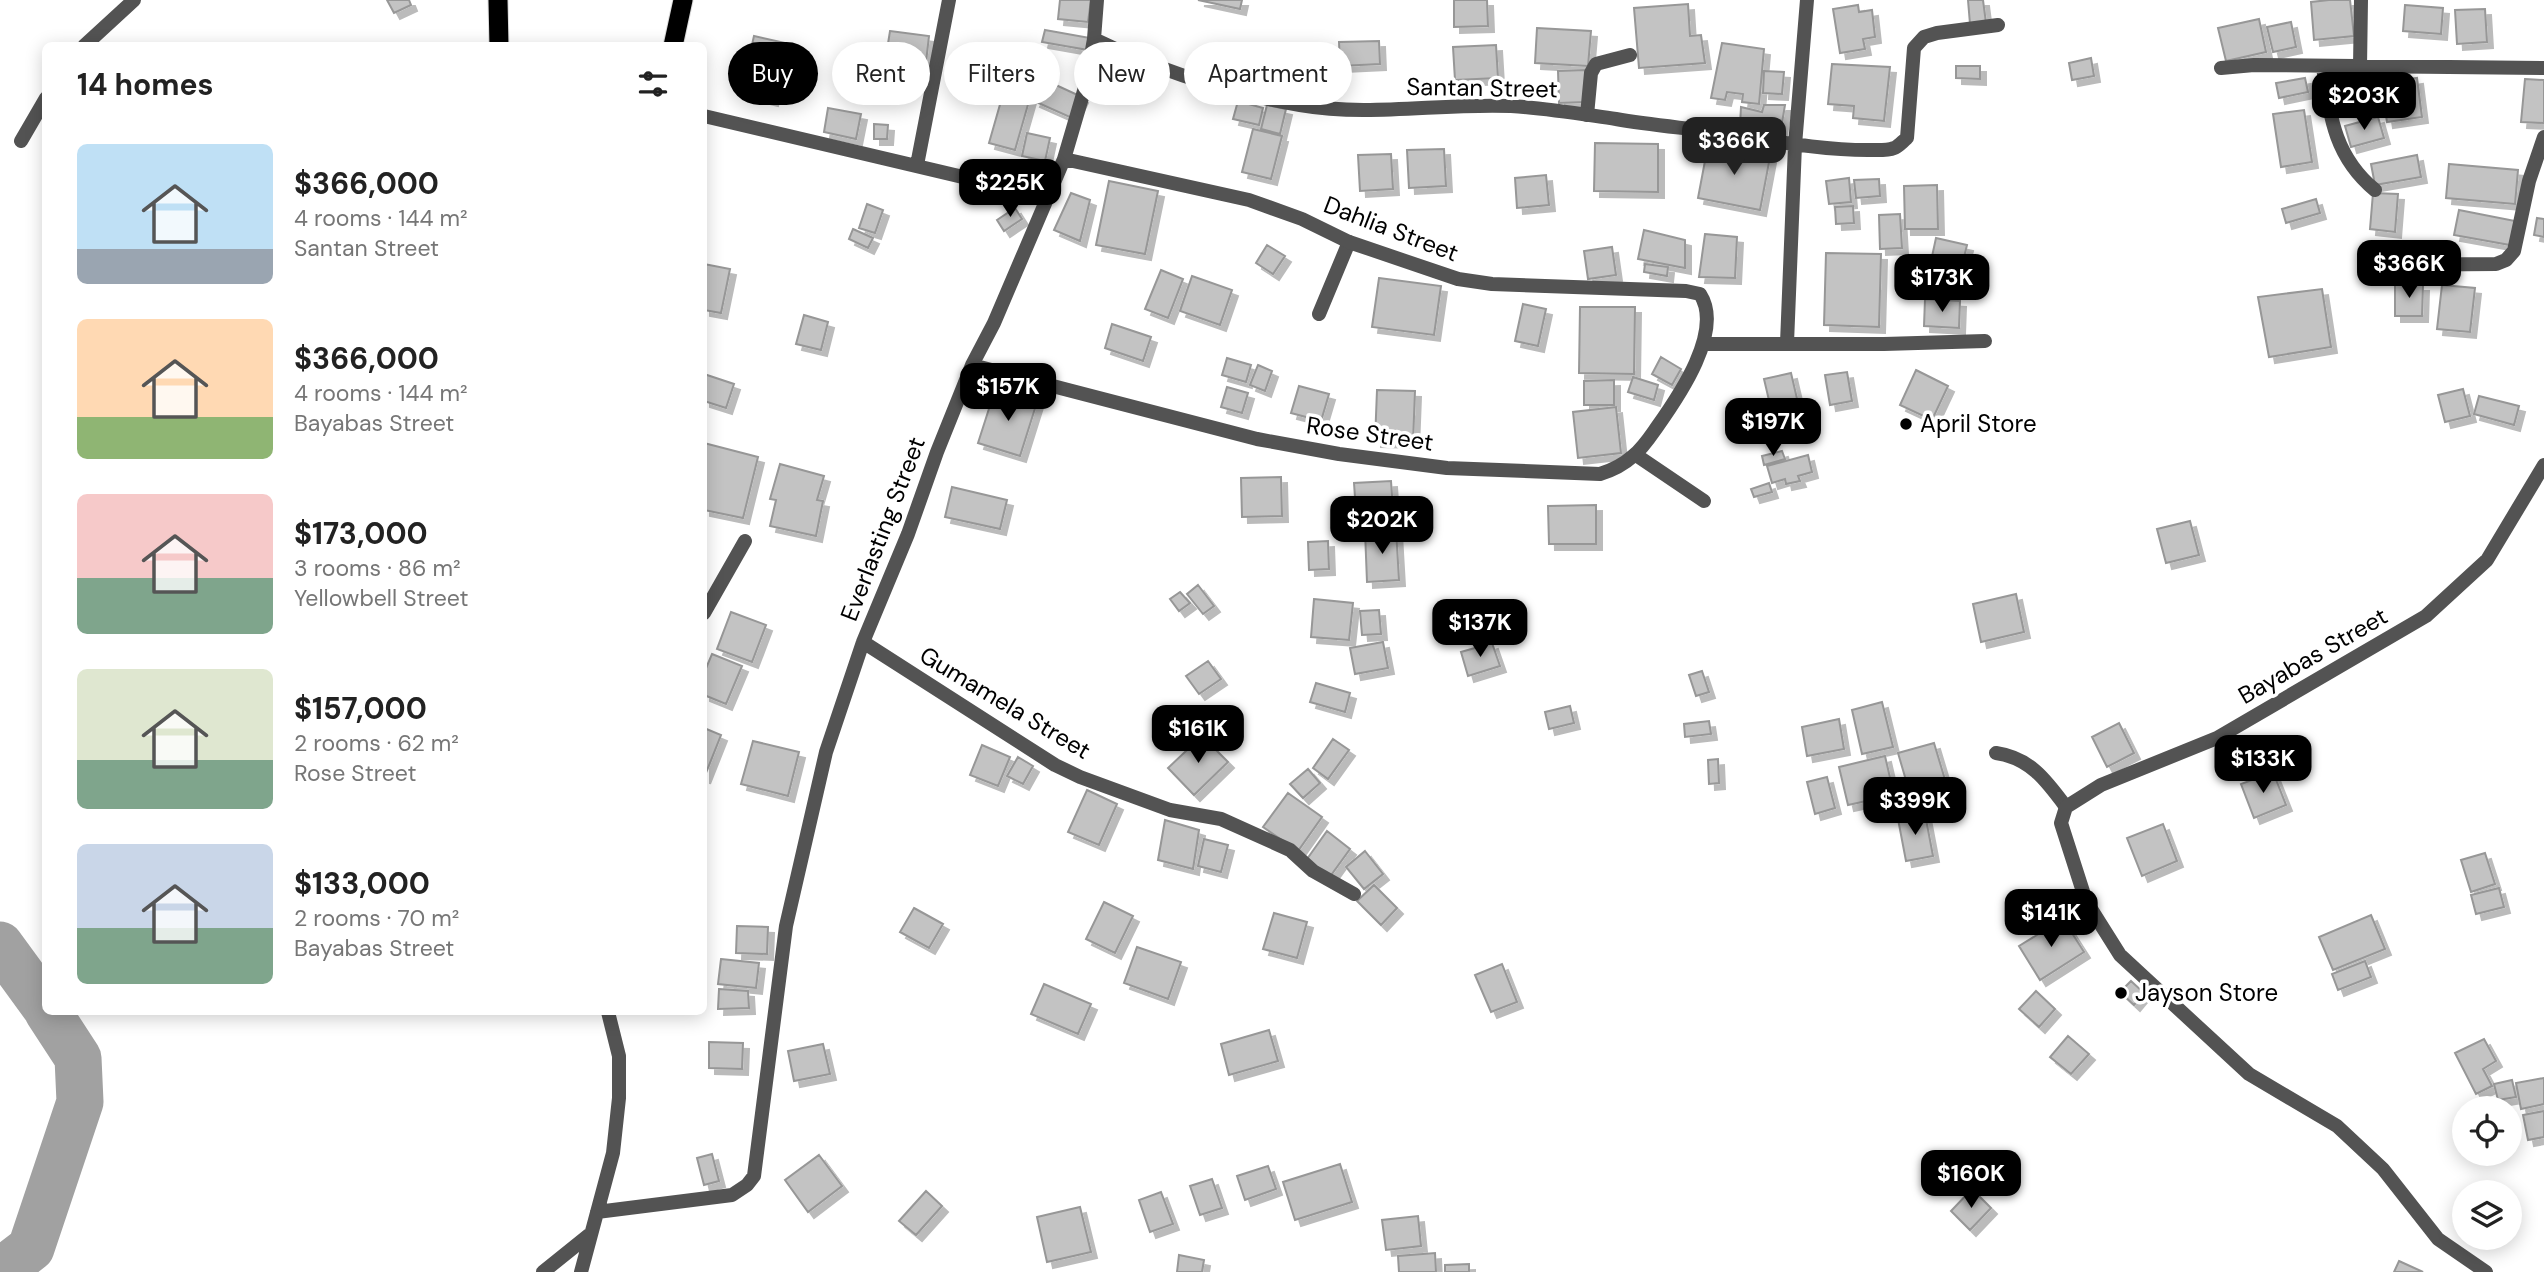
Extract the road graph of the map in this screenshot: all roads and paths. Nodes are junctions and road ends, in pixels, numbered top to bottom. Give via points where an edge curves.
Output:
1 (134, 0) edge
2 (498, 0) edge
3 (683, 0) edge
4 (949, 0) edge
5 (1097, 0) edge
6 (1807, 0) edge
7 (2361, 0) edge
8 (1998, 25) dead end
9 (1094, 39) junction
10 (88, 42) edge
11 (499, 42) edge
12 (674, 42) edge
13 (1630, 55) dead end
14 (2323, 67) junction
15 (2360, 67) junction
16 (2221, 68) dead end
17 (2544, 68) edge
18 (42, 105) edge
19 (1587, 115) junction
20 (707, 117) edge
21 (2544, 137) edge
22 (21, 141) dead end
23 (1795, 145) junction
24 (1064, 159) junction
25 (917, 165) junction
26 (2375, 190) dead end
27 (1048, 197) junction
28 (1349, 242) junction
29 (2369, 265) dead end
30 (1319, 314) dead end
31 (1985, 341) dead end
32 (1787, 343) junction
33 (1703, 344) junction
34 (972, 365) junction
35 (1636, 455) junction
36 (2544, 465) edge
37 (1704, 502) dead end
38 (745, 541) dead end
39 (707, 608) edge
40 (863, 642) junction
41 (1996, 753) dead end
42 (2066, 807) junction
43 (1354, 894) dead end
44 (609, 1015) edge
45 (597, 1212) junction
46 (589, 1235) junction
47 (543, 1272) edge
48 (581, 1272) edge
49 (2486, 1272) edge

1 - 10 street
2 - 11 highway
3 - 12 highway
4 - 25 street
5 - 9 street, Everlasting Street
6 - 23 street
7 - 15 street
8 - 23 street, Santan Street via 1923,37 1914,48 1907,138 1895,148
9 - 19 street, Santan Street via 1196,79 1302,106 1413,110 1512,106
9 - 24 street, Everlasting Street
13 - 19 street via 1596,64
14 - 15 street
14 - 16 street
14 - 26 street via 2329,110 2348,163
15 - 17 street
18 - 22 street
19 - 23 street, Santan Street
20 - 25 street
21 - 29 street via 2514,251 2506,260 2496,264
23 - 32 street
24 - 27 street, Everlasting Street
24 - 28 street, Dahlia Street via 1249,200
25 - 27 street
27 - 34 street, Everlasting Street
28 - 30 street
28 - 33 street, Dahlia Street via 1426,270 1480,283 1700,294 1707,304
31 - 32 street
32 - 33 street
33 - 35 street, Rose Street via 1690,377
34 - 35 street, Rose Street via 1257,439 1339,454 1447,468 1600,474 1617,469
34 - 40 street, Everlasting Street
35 - 37 street
36 - 42 street, Bayabas Street via 2487,560 2426,616 2217,738 2101,785
38 - 39 street
40 - 43 street, Gumamela Street via 1055,765 1170,810 1221,819 1290,850 1313,871
40 - 45 street, Everlasting Street via 826,752 786,926 754,1176 732,1195
41 - 42 street via 2025,762 2044,777
42 - 49 street via 2061,822 2086,901 2120,955 2249,1074 2337,1126 2383,1169 2438,1239
44 - 45 street via 619,1056 618,1098 613,1153
45 - 46 street
46 - 47 street
46 - 48 street

